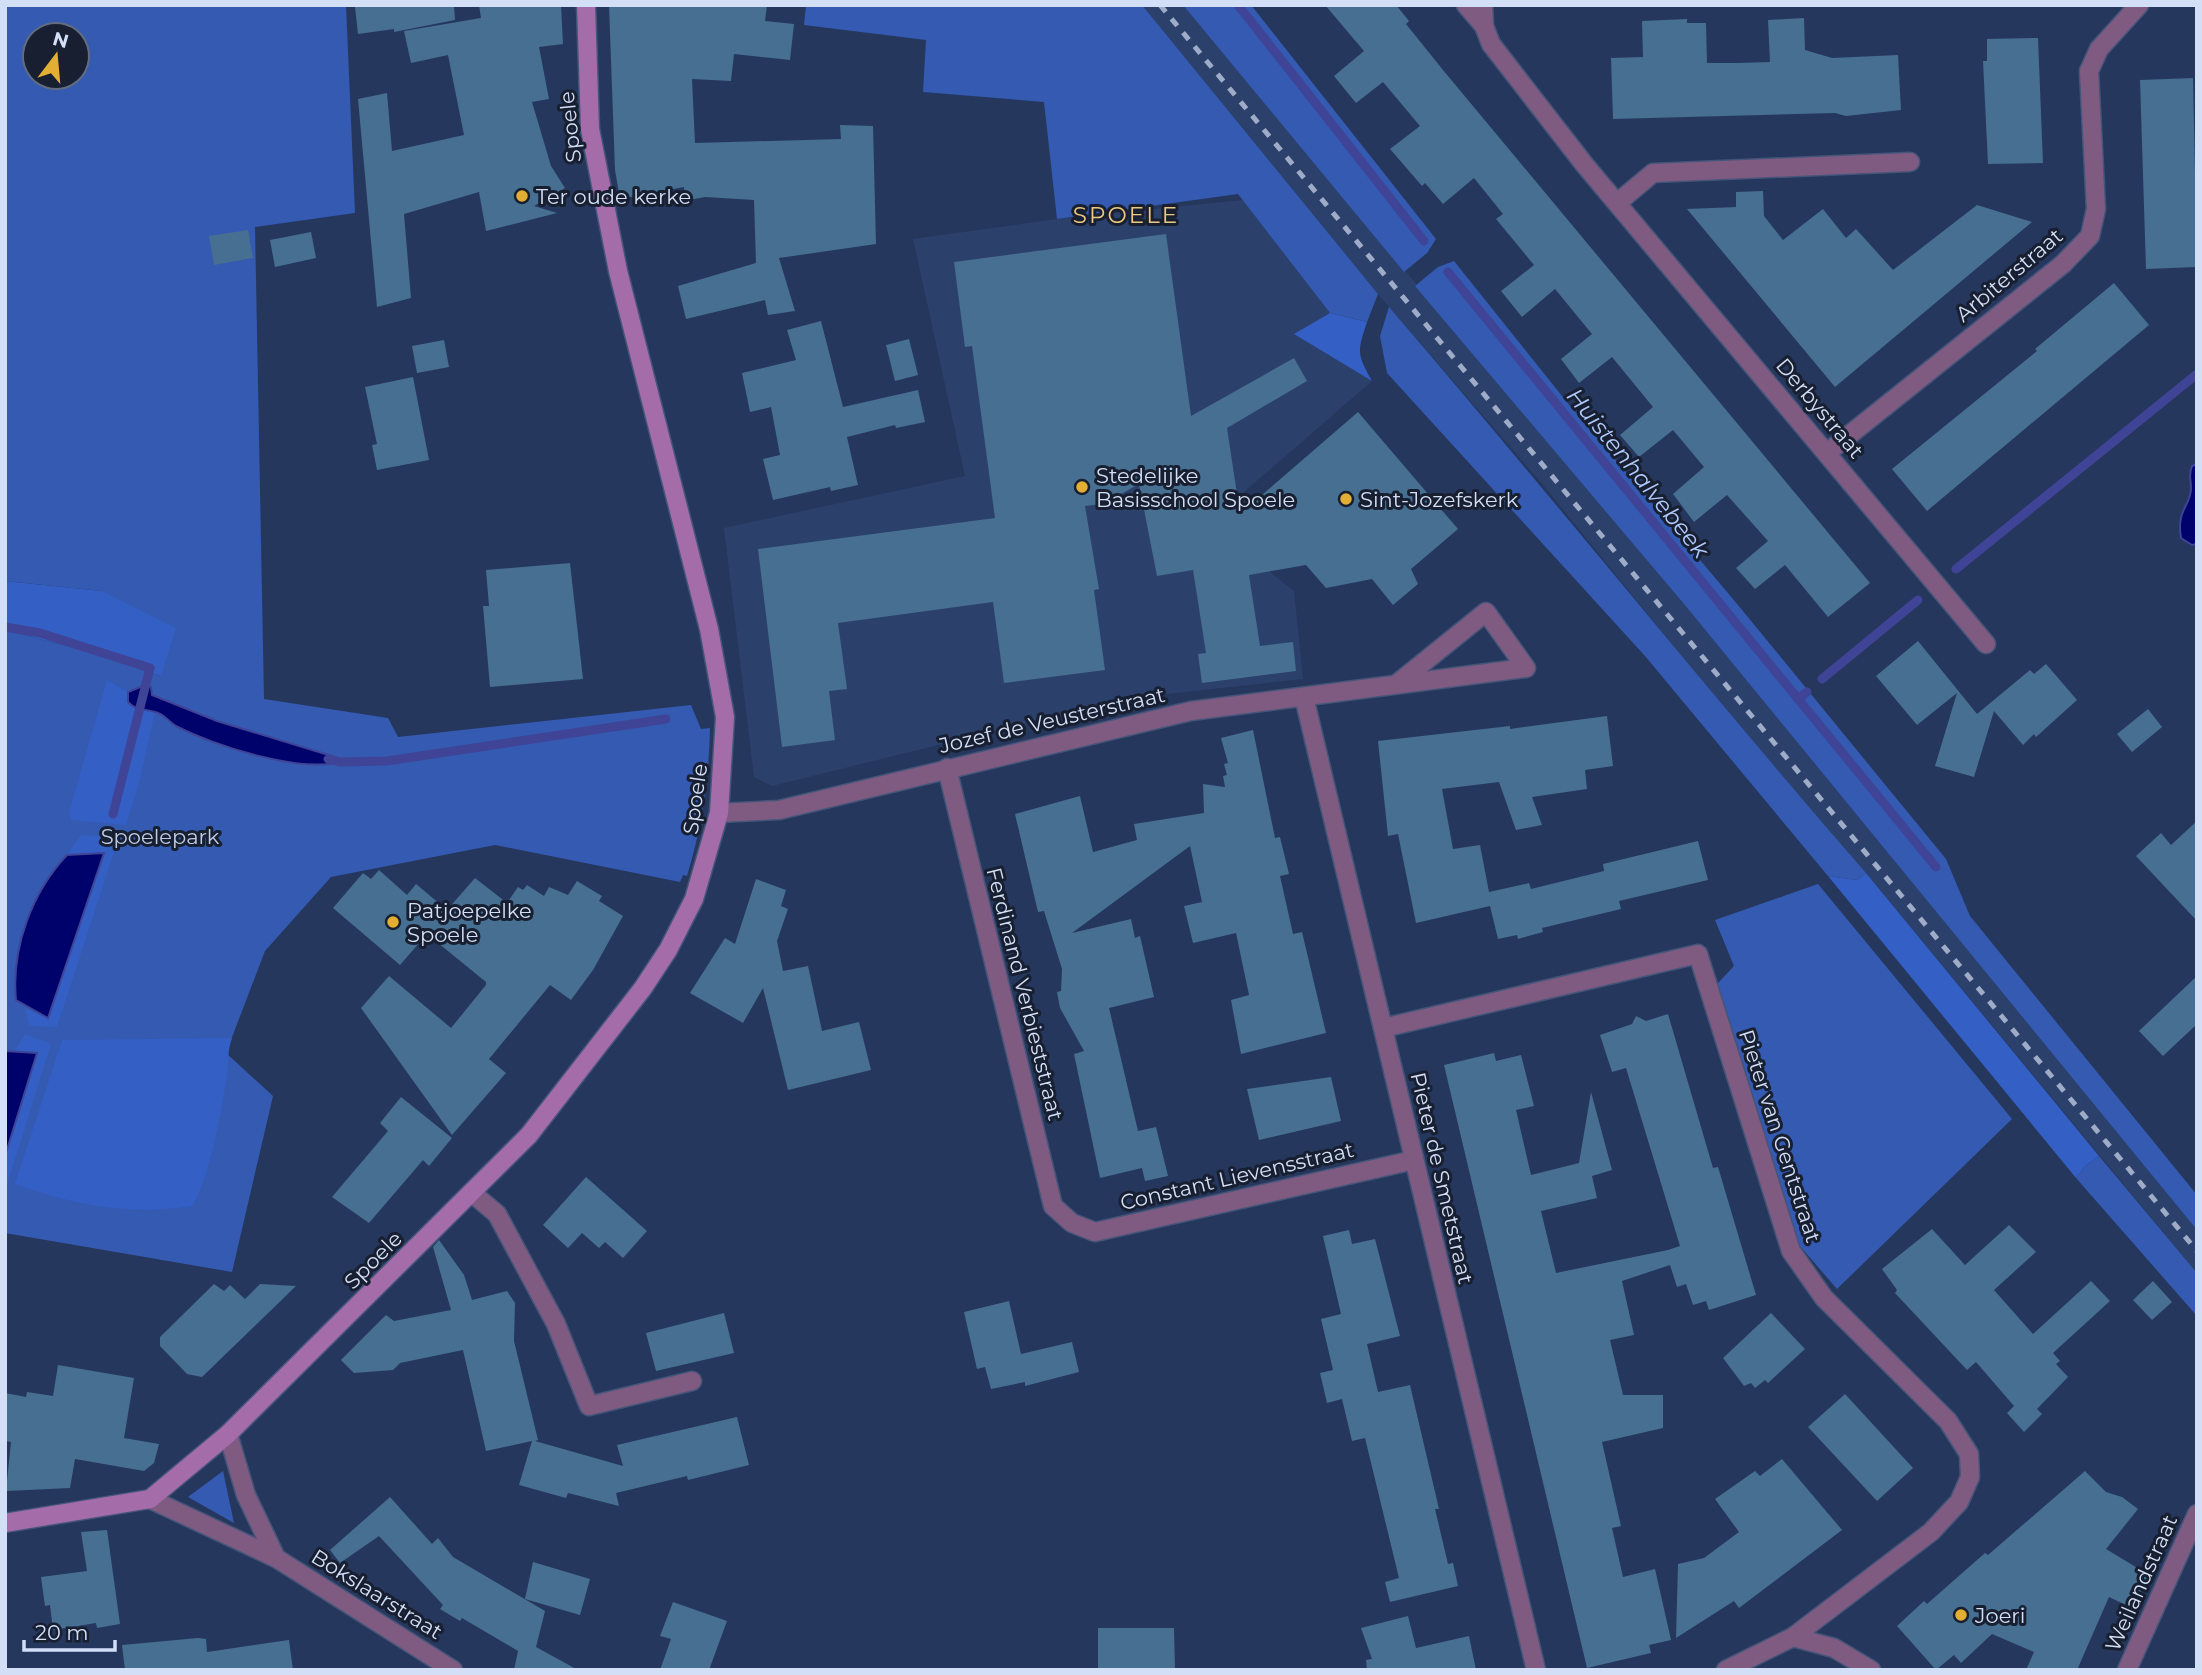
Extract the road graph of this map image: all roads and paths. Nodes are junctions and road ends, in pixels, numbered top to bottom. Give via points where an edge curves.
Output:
1 (586, 5) edge
2 (1466, 5) edge
3 (1483, 5) edge
4 (2139, 5) edge
5 (1483, 26) junction
6 (1910, 162) dead end
7 (1617, 203) junction
8 (1828, 452) junction
9 (1986, 644) dead end
10 (1398, 683) junction
11 (1304, 697) junction
12 (947, 768) junction
13 (719, 813) junction
14 (1383, 1028) junction
15 (1414, 1160) junction
16 (472, 1193) junction
17 (1072, 1223) joint
18 (692, 1381) dead end
19 (229, 1434) junction
20 (150, 1499) junction
21 (2197, 1514) edge
22 (5, 1523) edge
23 (276, 1558) junction
24 (1793, 1637) junction
25 (453, 1670) edge
26 (1536, 1670) edge
27 (1726, 1670) edge
28 (1871, 1670) edge
29 (2127, 1670) edge

1 - 13 street, Spoele via 592,142 618,271 719,671 725,737
2 - 5 street, Derbystraat
3 - 5 street
4 - 8 street, Arbiterstraat via 2099,49 2089,71 2096,208 2090,236 2063,264
5 - 7 street, Derbystraat via 1491,44
6 - 7 street via 1653,173
7 - 8 street, Derbystraat
8 - 9 street, Derbystraat
10 - 10 street, Jozef de Veusterstraat via 1411,682 1526,668 1486,612
10 - 11 street, Jozef de Veusterstraat
11 - 12 street, Jozef de Veusterstraat via 1191,711
11 - 14 street, Pieter de Smetstraat
12 - 13 street, Jozef de Veusterstraat via 779,810
12 - 17 street, Ferdinand Verbieststraat via 1053,1206
13 - 16 street, Spoele via 694,899 668,950 529,1135
14 - 15 street, Pieter de Smetstraat
14 - 24 street, Pieter van Gentstraat via 1698,954 1791,1251 1824,1298 1948,1421 1969,1454 1970,1477 1959,1502 1931,1532
15 - 17 street, Constant Lievensstraat via 1096,1232
15 - 26 street, Pieter de Smetstraat
16 - 18 street via 497,1214 556,1324 589,1406
16 - 19 street, Spoele
19 - 20 street, Spoele
19 - 23 street via 246,1495
20 - 22 street
20 - 23 street, Bokslaarstraat
21 - 29 street, Weilandstraat
23 - 25 street, Bokslaarstraat
24 - 27 street
24 - 28 street via 1833,1648

